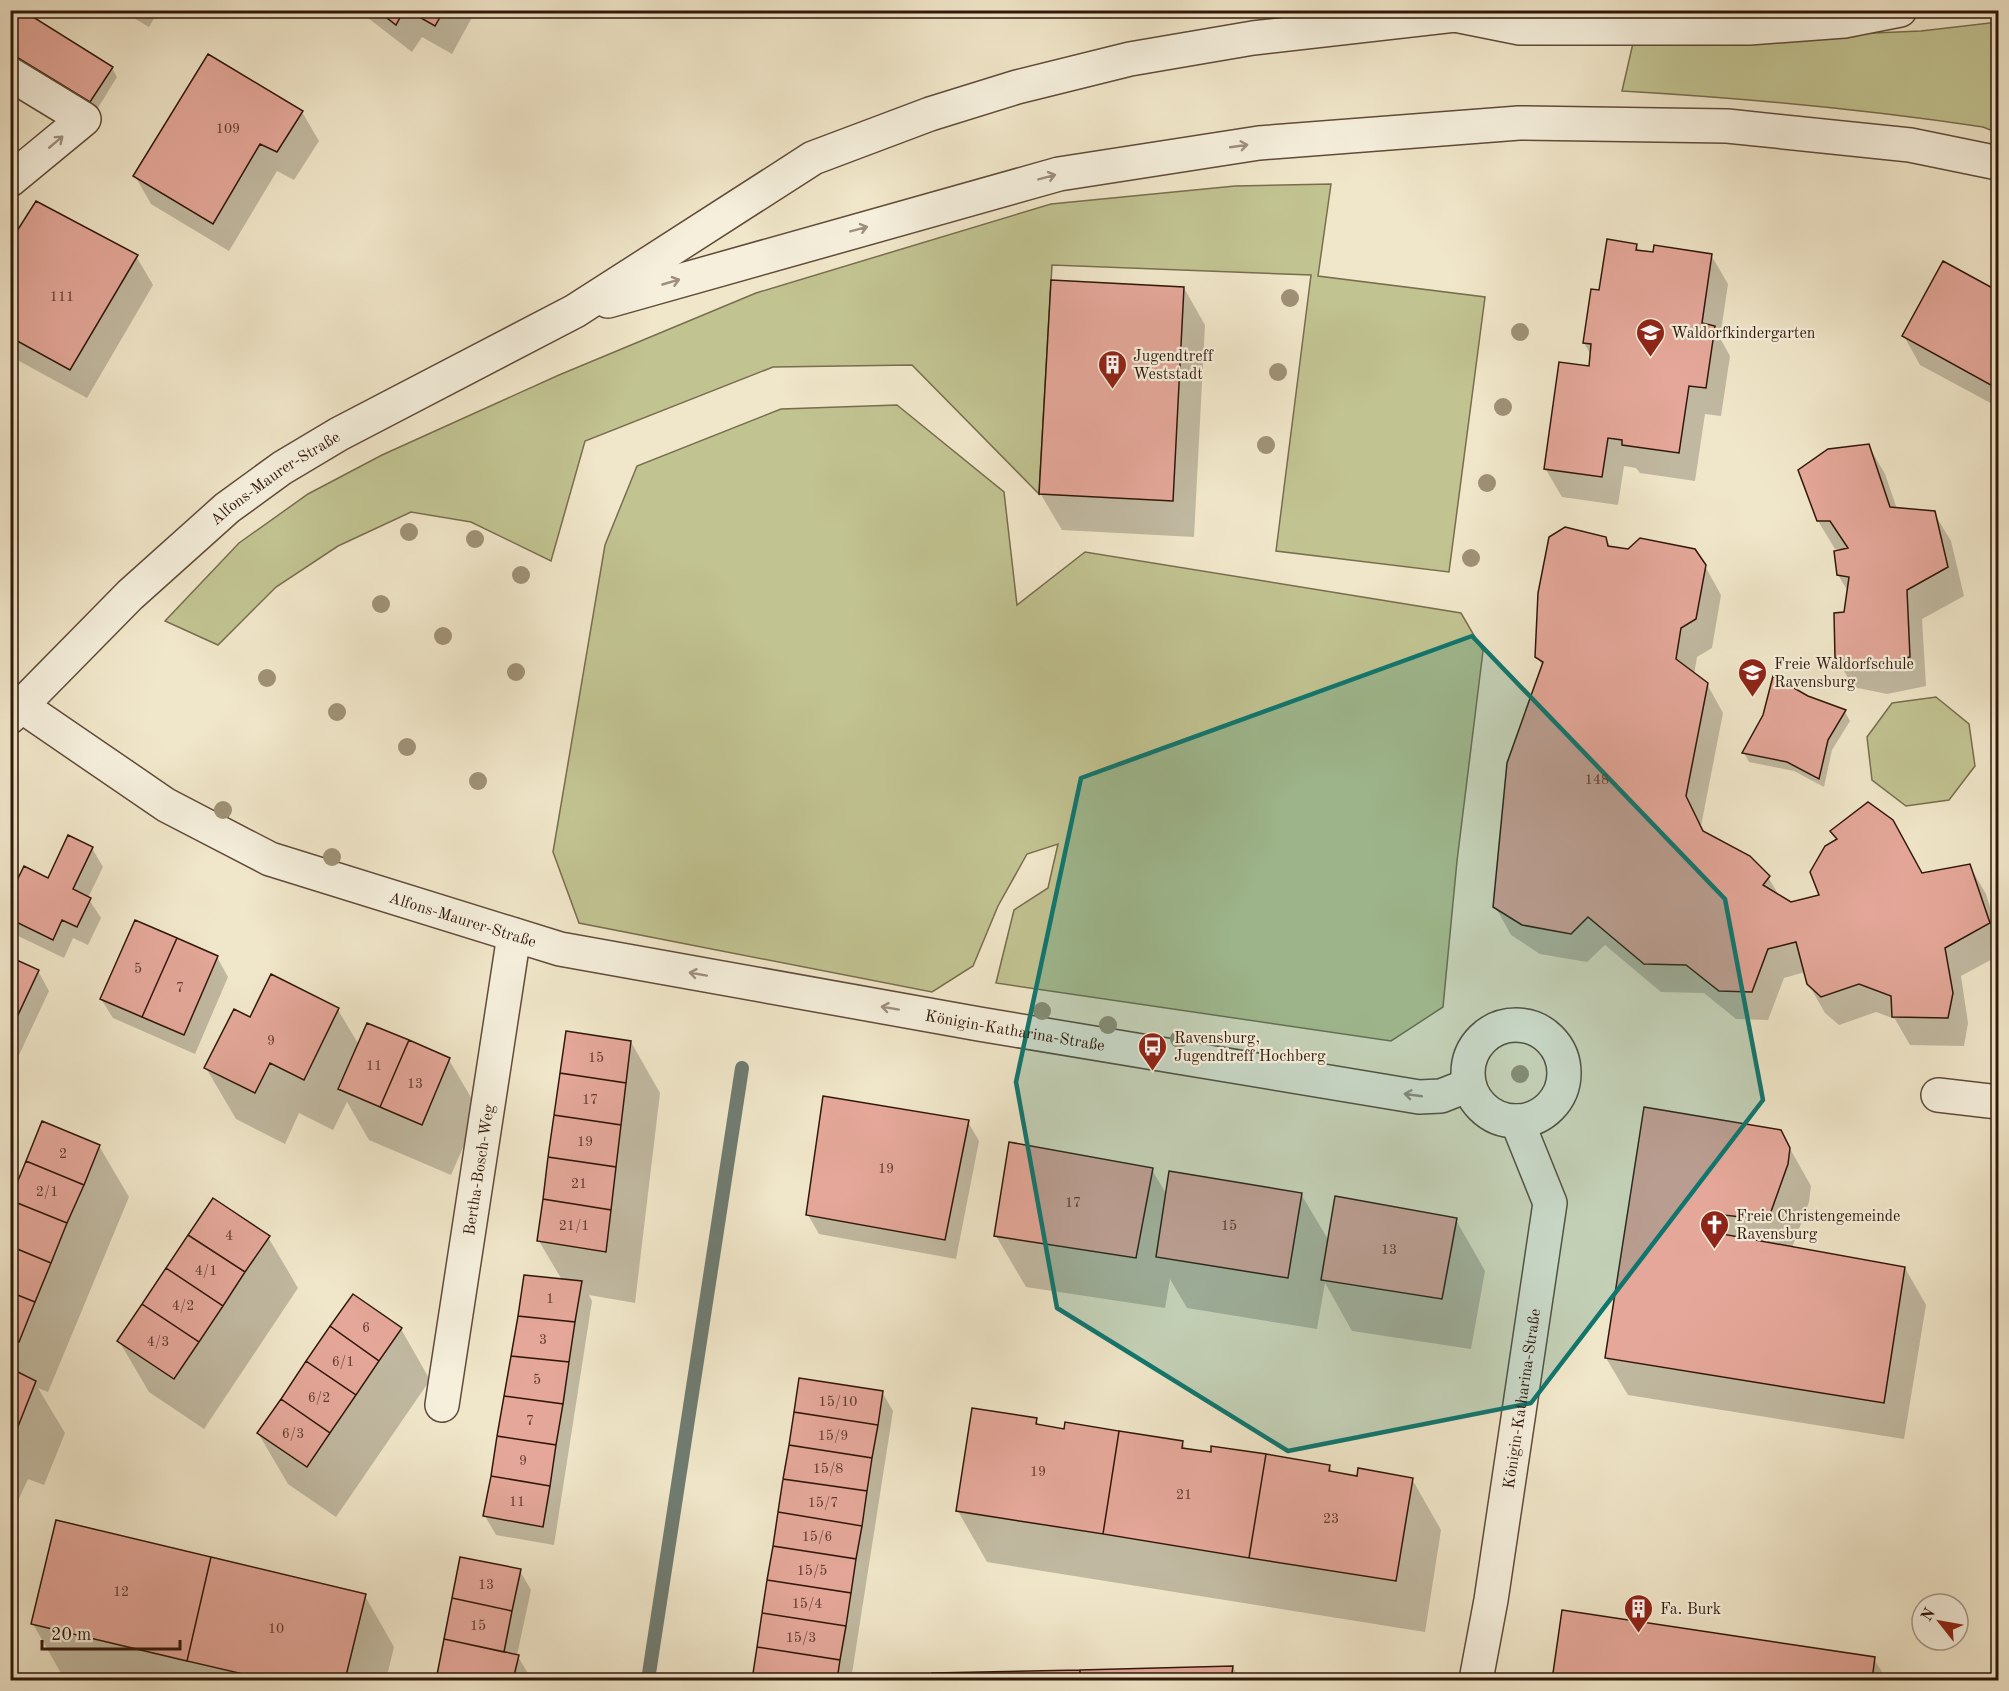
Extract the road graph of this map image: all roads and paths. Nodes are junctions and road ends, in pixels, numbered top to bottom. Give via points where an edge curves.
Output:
1 (1900, 10) edge
2 (1461, 13) edge
3 (10, 74) edge
4 (1998, 163) edge
5 (10, 180) edge
6 (575, 310) junction
7 (15, 711) edge
8 (514, 935) junction
9 (560, 949) joint
10 (1469, 1084) junction
11 (1938, 1095) dead end
12 (1998, 1102) edge
13 (1517, 1120) junction
14 (442, 1405) dead end
15 (1476, 1680) edge

1 - 2 street via 1844,21 1737,28 1520,28
2 - 6 street via 1253,38 1130,59 930,114 813,158
5 -> 3 street via 84,119
6 -> 4 street via 1059,174 1259,143 1519,123 1727,126 1910,146
6 - 7 street, Alfons-Maurer-Straße via 339,434 273,475 227,508 130,594
7 - 8 street, Alfons-Maurer-Straße via 166,805 270,859
8 - 9 street, Alfons-Maurer-Straße
8 - 14 street, Bertha-Bosch-Weg
10 -> 9 street, Königin-Katharina-Straße via 1441,1096 1419,1097
10 - 13 street via 1485,1110 1506,1120
10 - 13 street via 1472,1054 1490,1032 1517,1024 1543,1033 1560,1053 1563,1082 1547,1109 1533,1118
11 - 12 street
13 - 15 street, Königin-Katharina-Straße via 1550,1203

